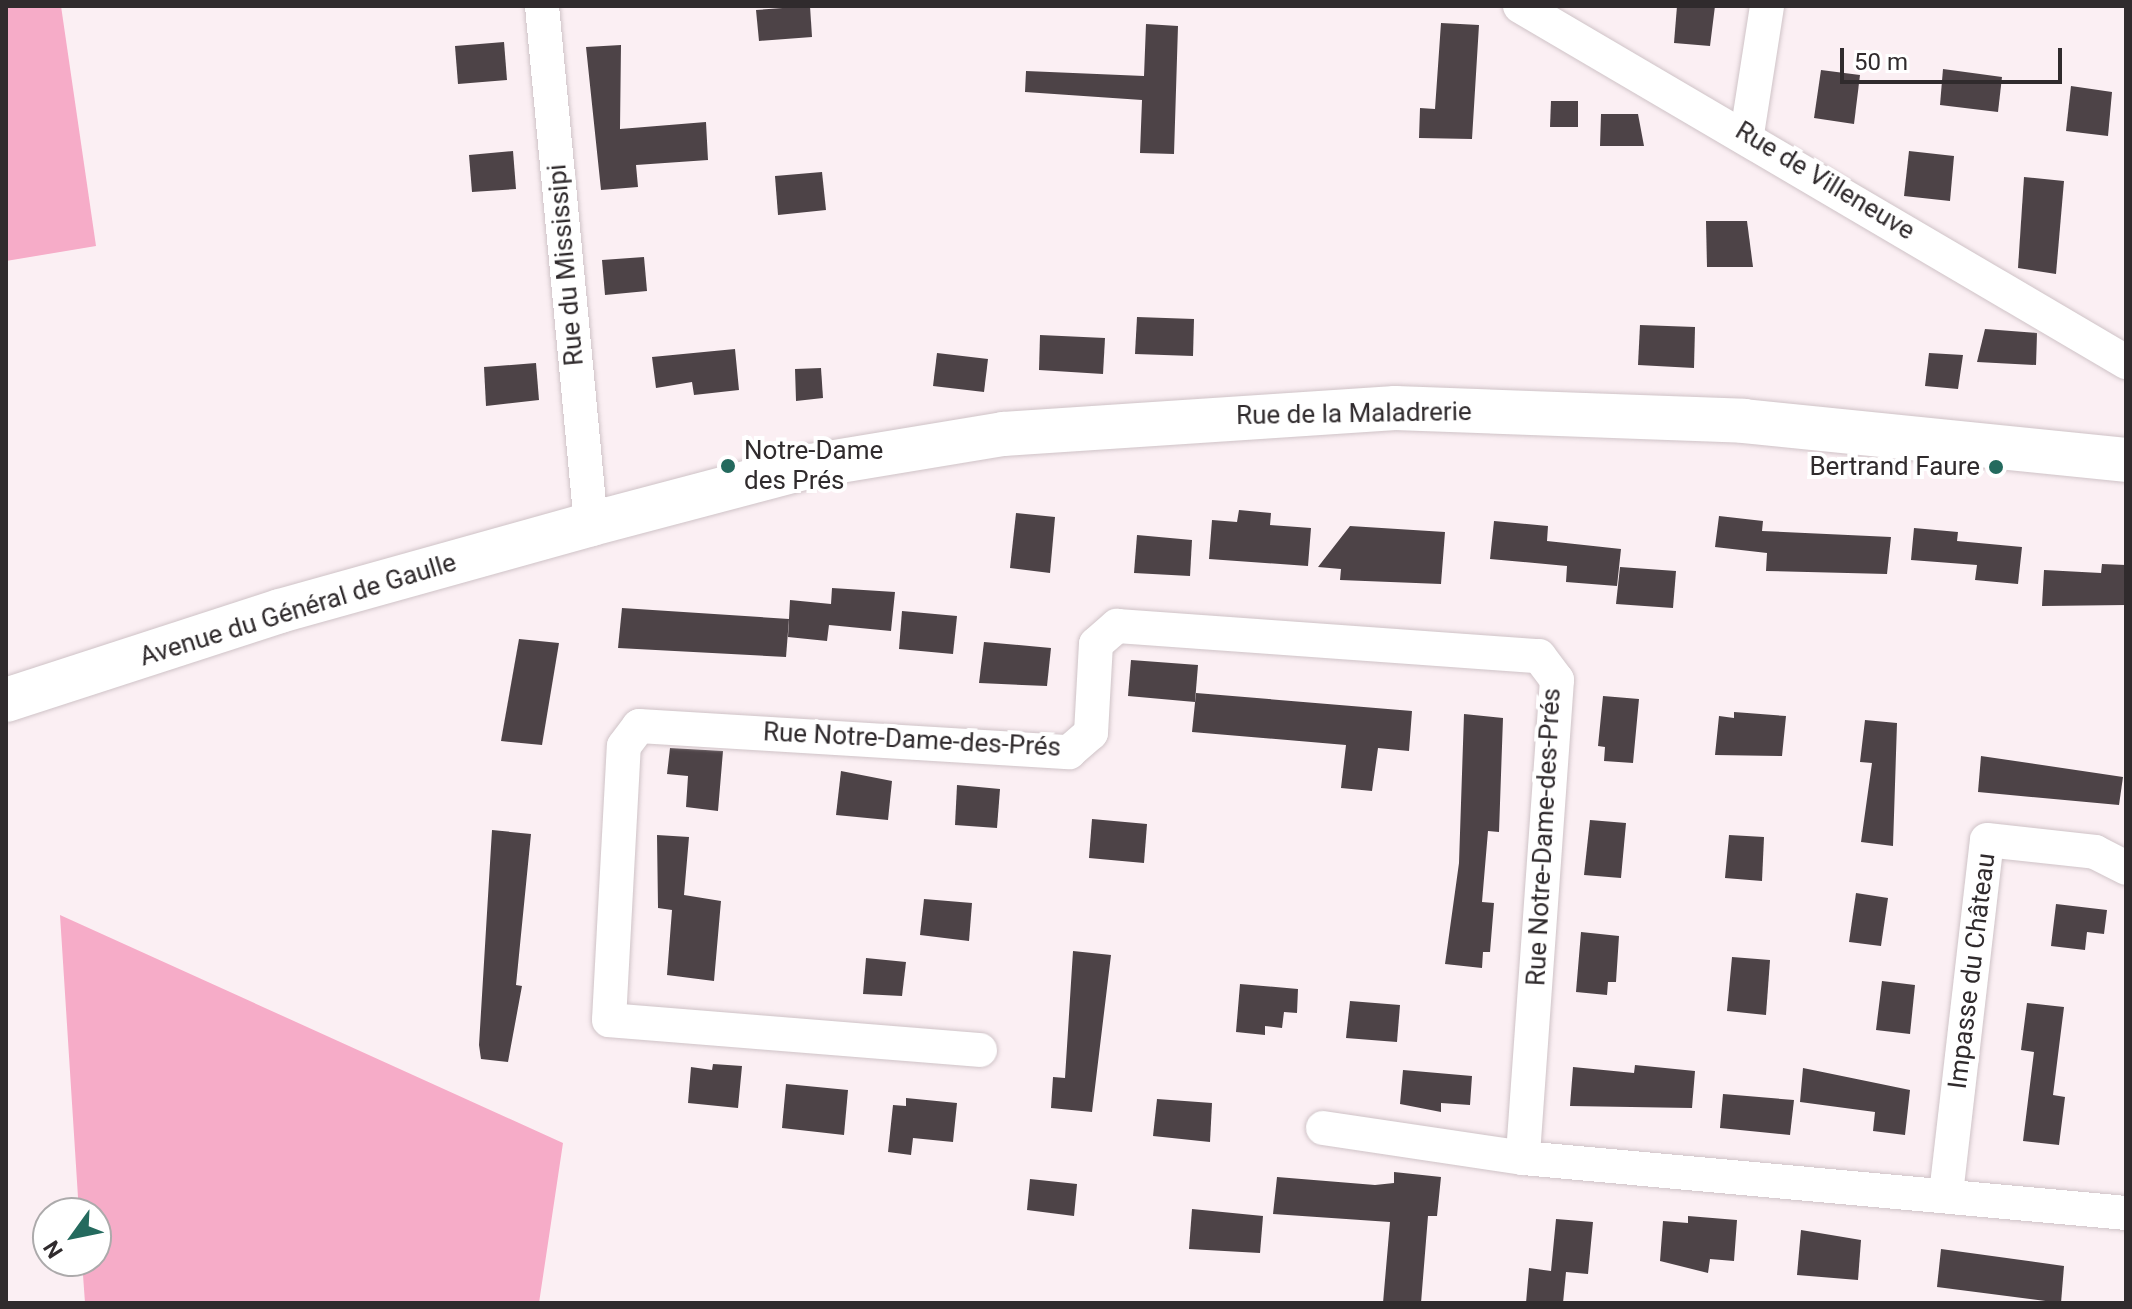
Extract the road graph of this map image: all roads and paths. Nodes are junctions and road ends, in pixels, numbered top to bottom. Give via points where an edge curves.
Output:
1 (542, 6) edge
2 (1520, 6) edge
3 (1767, 6) edge
4 (1747, 134) junction
5 (2126, 362) edge
6 (2126, 460) edge
7 (591, 524) junction
8 (6, 700) edge
9 (2126, 868) edge
10 (980, 1050) dead end
11 (1323, 1128) dead end
12 (1523, 1158) junction
13 (1946, 1194) junction
14 (2126, 1213) edge

1 - 7 street, Rue du Mississipi
2 - 4 street, Rue de Villeneuve
3 - 4 street
4 - 5 street, Rue de Villeneuve
6 - 7 main road, Rue de la Maladrerie via 1744,421 1395,408 1003,434 810,466
7 - 8 main road, Avenue du Général de Gaulle via 280,611
9 - 13 street, Impasse du Château via 2095,852 1987,840
10 - 12 street, Rue Notre-Dame-des-Prés via 609,1020 624,746 639,726 1069,752 1091,733 1096,644 1117,626 1539,656 1557,680
11 - 12 street
12 - 13 street
13 - 14 street

